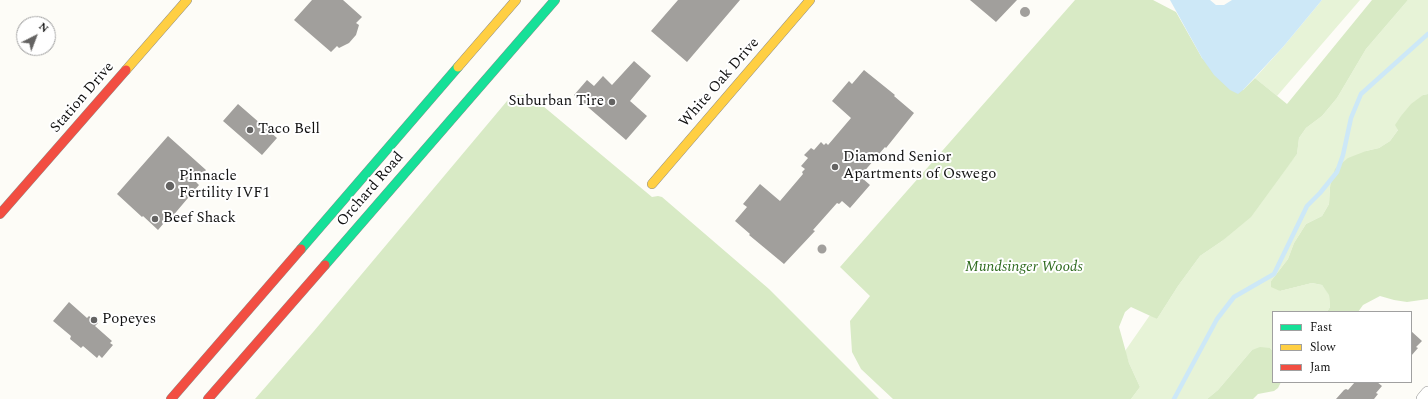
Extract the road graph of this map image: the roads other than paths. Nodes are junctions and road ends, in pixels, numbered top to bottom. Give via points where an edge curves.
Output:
1 (187, 0) edge
2 (516, 0) edge
3 (555, 0) edge
4 (810, 0) edge
5 (652, 184) dead end
6 (0, 214) edge
7 (1428, 393) edge
8 (171, 399) edge
9 (208, 399) edge
10 (1423, 399) edge

1 - 6 main road, Station Drive
2 - 8 main road, Orchard Road
3 - 9 main road, Orchard Road
4 - 5 main road, White Oak Drive
7 - 10 street

